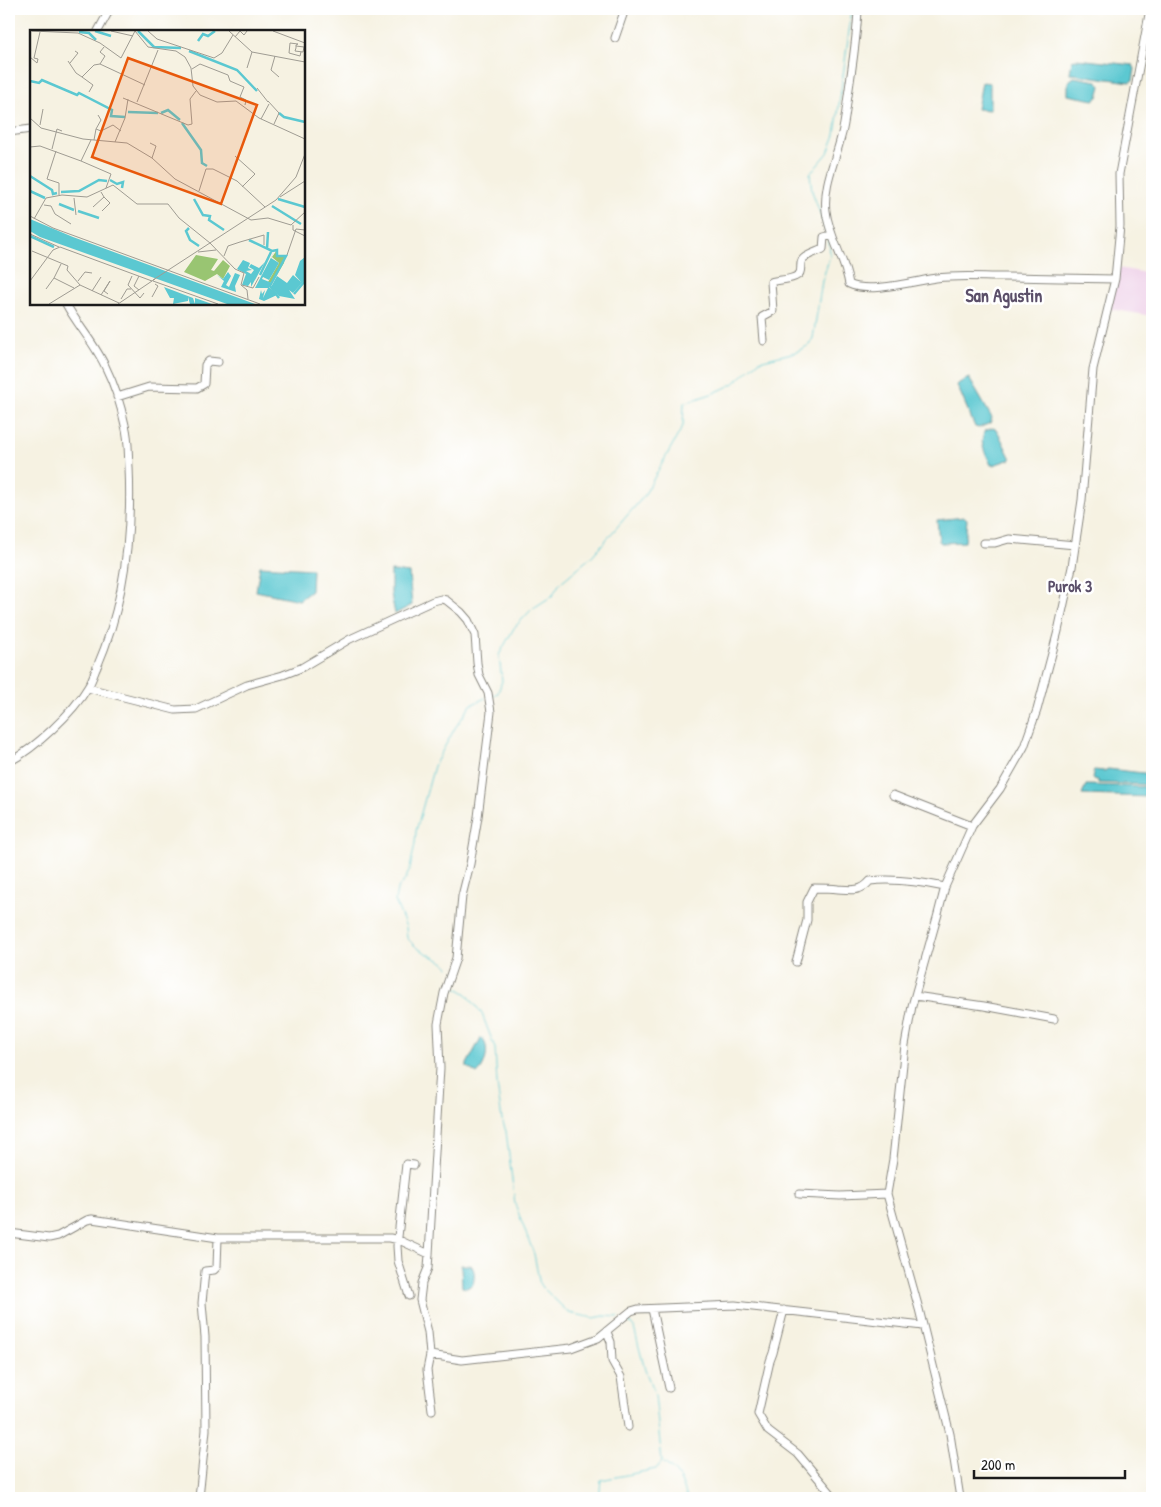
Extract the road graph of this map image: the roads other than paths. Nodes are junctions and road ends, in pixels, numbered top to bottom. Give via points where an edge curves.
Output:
1 (110, 9) edge
2 (624, 9) edge
3 (858, 9) edge
4 (1150, 9) edge
5 (99, 30) edge
6 (615, 38) dead end
7 (30, 129) edge
8 (9, 132) edge
9 (832, 235) junction
10 (1115, 279) junction
11 (67, 305) edge
12 (764, 341) dead end
13 (218, 362) dead end
14 (117, 397) junction
15 (984, 543) dead end
16 (1075, 545) junction
17 (88, 688) junction
18 (9, 762) edge
19 (893, 795) dead end
20 (972, 826) junction
21 (945, 887) junction
22 (796, 962) dead end
23 (915, 996) junction
24 (1054, 1019) dead end
25 (414, 1165) dead end
26 (799, 1194) dead end
27 (887, 1194) junction
28 (9, 1234) edge
29 (218, 1238) junction
30 (398, 1239) junction
31 (429, 1254) junction
32 (409, 1296) dead end
33 (652, 1309) junction
34 (784, 1310) junction
35 (923, 1326) junction
36 (607, 1332) junction
37 (430, 1355) junction
38 (669, 1388) dead end
39 (432, 1410) dead end
40 (628, 1427) dead end
41 (199, 1498) edge
42 (835, 1498) edge
43 (960, 1498) edge

1 - 5 street
2 - 6 street
3 - 9 street via 842,136 826,190 826,212
4 - 10 street via 1119,174 1120,226
7 - 8 street
9 - 10 street via 849,284 853,286 890,286 938,278
9 - 12 street via 824,237 823,249 804,258 798,275 771,282 773,311 762,316
10 - 16 street via 1093,369
11 - 14 street via 106,367
13 - 14 street via 209,361 205,365 204,384 196,388 149,387
14 - 17 street via 128,442 128,536 113,622
15 - 16 street via 1009,539
16 - 20 street via 1058,631 1024,747
17 - 18 street via 52,729
17 - 31 street via 175,710 196,709 247,685 301,668 350,639 433,601 446,600 461,612 472,628 479,675 488,693 491,712 478,817 462,896 456,958 438,1024 440,1068
19 - 20 street
20 - 21 street
21 - 22 street via 883,880 870,881 855,891 814,888 807,902 807,920
21 - 23 street
23 - 24 street
23 - 27 street
25 - 30 street via 406,1164
26 - 27 street
27 - 35 street
28 - 29 street via 49,1238 92,1219
29 - 30 street
29 - 41 street via 217,1267 205,1271 202,1303 206,1430
30 - 31 street
30 - 32 street via 398,1261
31 - 37 street via 420,1300
33 - 34 street via 735,1305
33 - 36 street via 631,1312
33 - 38 street
34 - 35 street
34 - 42 street via 758,1414 768,1431 798,1454
35 - 43 street via 950,1434
36 - 37 street via 571,1348 462,1360
36 - 40 street via 612,1361 621,1377
37 - 39 street via 427,1370

